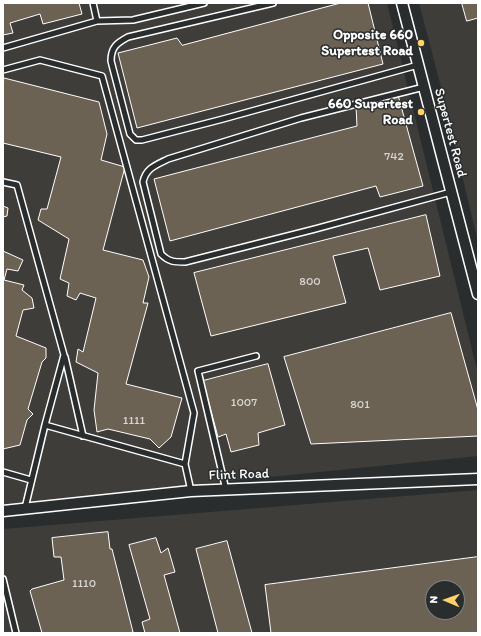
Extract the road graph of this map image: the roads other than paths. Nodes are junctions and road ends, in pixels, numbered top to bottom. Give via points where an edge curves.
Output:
1 (93, 3) edge
2 (204, 3) edge
3 (273, 3) edge
4 (402, 3) edge
5 (97, 21) junction
6 (3, 48) edge
7 (418, 65) junction
8 (3, 70) edge
9 (424, 87) junction
10 (3, 182) edge
11 (451, 192) junction
12 (478, 294) edge
13 (64, 355) junction
14 (256, 356) dead end
15 (45, 425) junction
16 (83, 436) junction
17 (185, 464) junction
18 (3, 472) edge
19 (478, 479) edge
20 (31, 480) junction
21 (226, 490) junction
22 (191, 491) junction
23 (25, 508) junction
24 (3, 511) edge
25 (3, 578) edge
26 (16, 633) edge

1 - 5 lane
2 - 5 lane via 133,20
3 - 7 lane via 128,37 113,47 111,61 130,134 136,140 142,140
4 - 7 street, Supertest Road
5 - 6 lane
7 - 9 street, Supertest Road
8 - 17 lane via 40,60 102,76 194,414
9 - 11 street, Supertest Road
9 - 11 lane via 301,118 168,159 152,167 144,175 143,182 161,254 167,260 185,262
10 - 13 lane via 17,185
11 - 12 street, Supertest Road
13 - 15 lane
13 - 16 lane
14 - 21 lane via 198,371
15 - 16 lane
15 - 20 lane
16 - 17 lane
17 - 22 lane
18 - 20 lane
19 - 21 street, Flint Road
20 - 23 lane
21 - 22 street, Flint Road
22 - 23 street, Flint Road
23 - 24 street, Flint Road
25 - 26 lane

